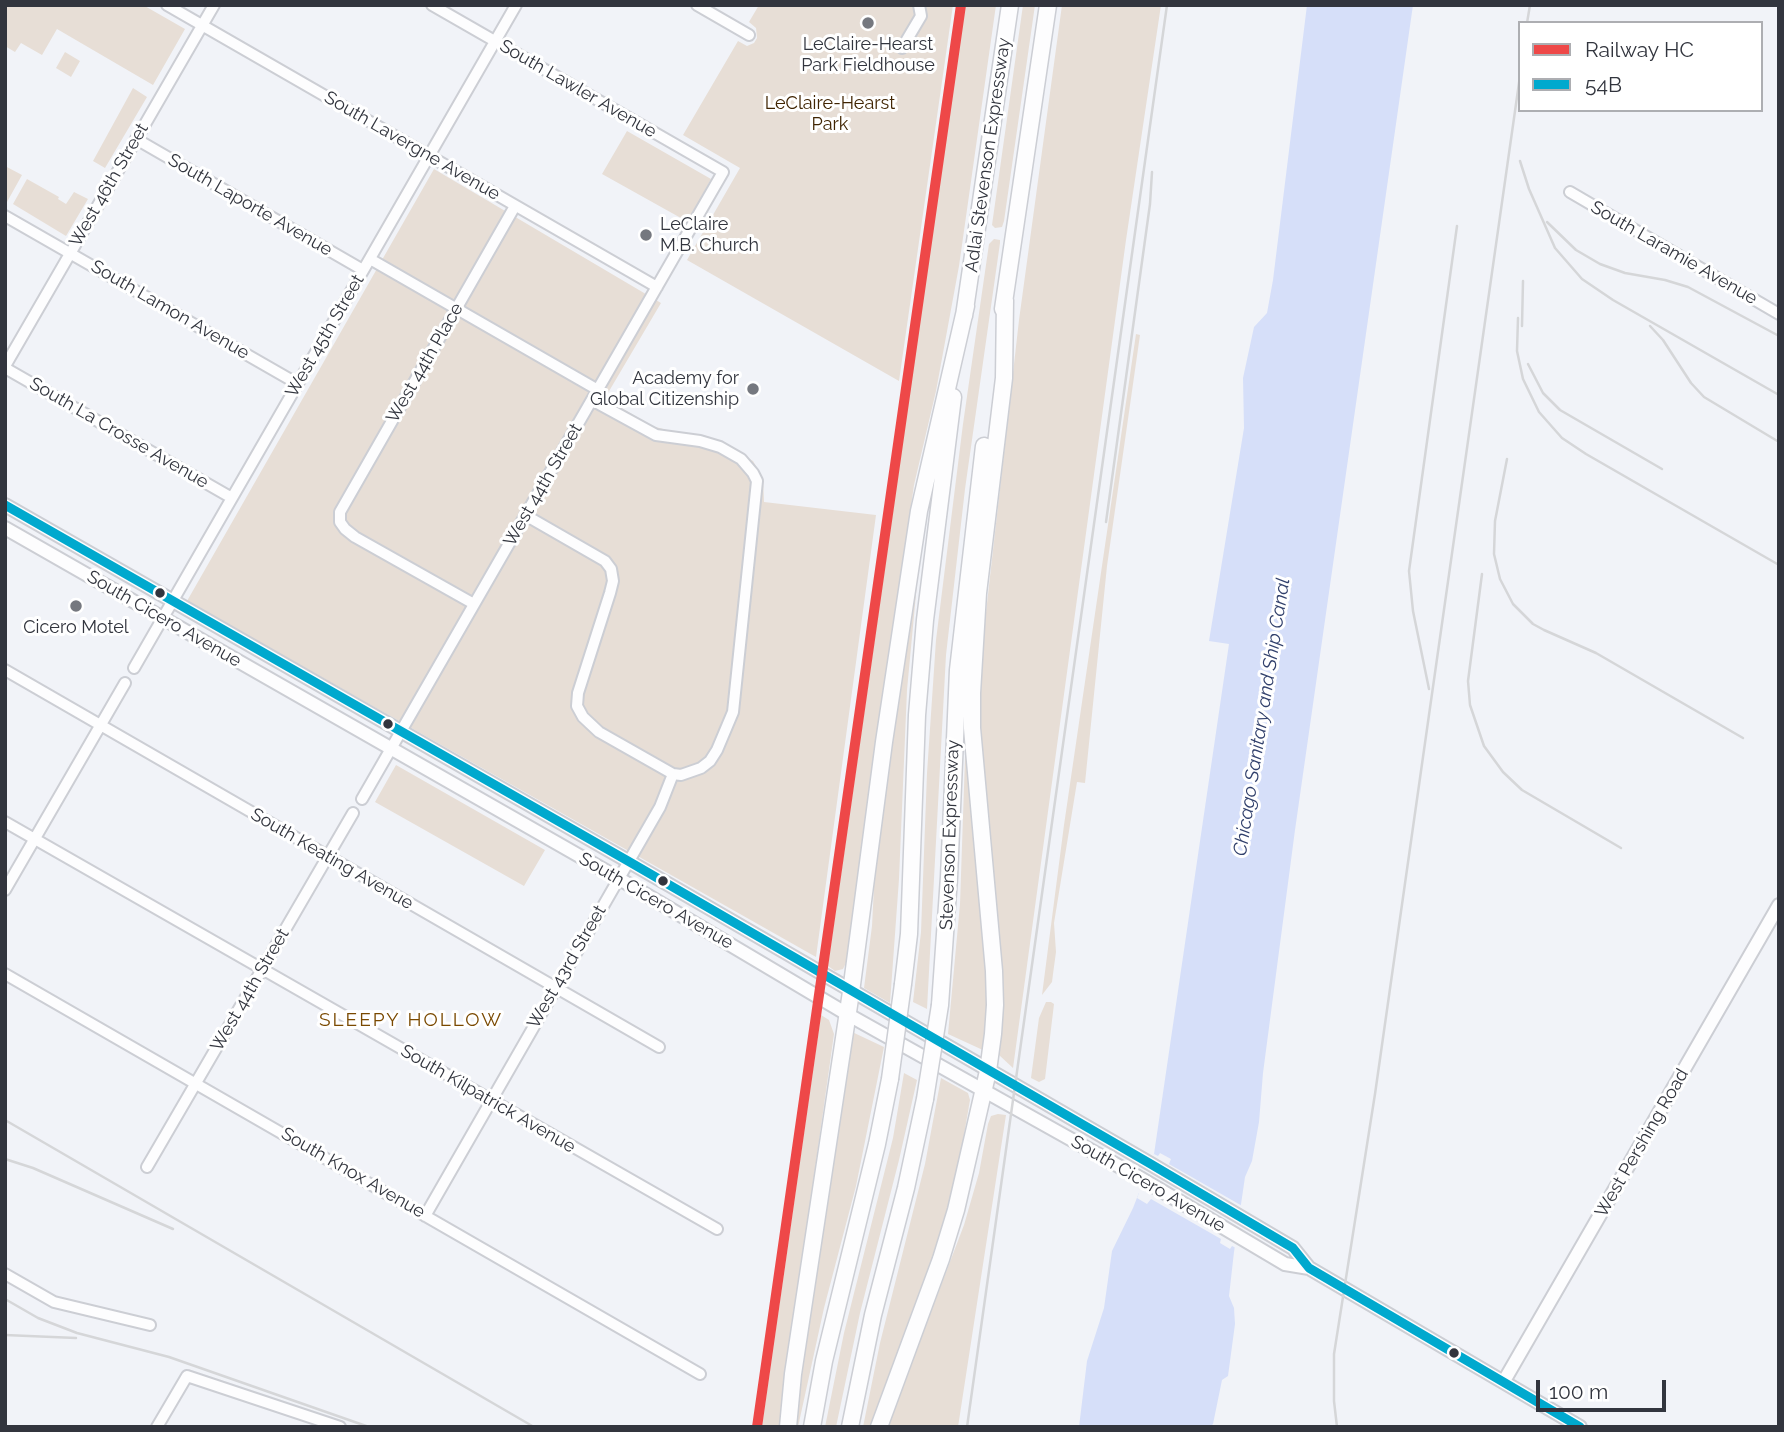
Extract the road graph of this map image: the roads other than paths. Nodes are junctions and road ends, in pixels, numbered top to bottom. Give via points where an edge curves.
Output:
1 (167, 5) edge
2 (214, 5) edge
3 (432, 5) edge
4 (516, 5) edge
5 (697, 5) edge
6 (919, 5) edge
7 (1010, 5) edge
8 (1048, 5) edge
9 (202, 25) junction
10 (746, 33) dead end
11 (495, 42) junction
12 (902, 48) dead end
13 (136, 139) junction
14 (429, 156) junction
15 (723, 172) joint
16 (1570, 192) dead end
17 (515, 206) junction
18 (5, 216) edge
19 (70, 253) junction
20 (370, 259) junction
21 (363, 270) junction
22 (657, 287) junction
23 (1005, 300) junction
24 (966, 306) junction
25 (456, 309) junction
26 (1779, 314) edge
27 (5, 367) edge
28 (298, 384) junction
29 (595, 395) junction
30 (232, 498) junction
31 (5, 505) edge
32 (526, 515) junction
33 (5, 528) edge
34 (172, 601) junction
35 (474, 604) junction
36 (162, 618) junction
37 (134, 668) dead end
38 (5, 670) edge
39 (125, 683) dead end
40 (101, 725) junction
41 (401, 732) junction
42 (391, 749) junction
43 (673, 775) junction
44 (362, 799) dead end
45 (353, 813) dead end
46 (5, 822) edge
47 (35, 839) junction
48 (327, 857) junction
49 (628, 861) junction
50 (618, 878) junction
51 (5, 890) edge
52 (1779, 905) edge
53 (262, 970) junction
54 (5, 974) edge
55 (554, 988) junction
56 (851, 992) junction
57 (847, 1014) junction
58 (659, 1047) dead end
59 (988, 1071) junction
60 (197, 1082) junction
61 (983, 1092) junction
62 (490, 1101) junction
63 (147, 1167) dead end
64 (425, 1216) junction
65 (717, 1229) dead end
66 (1309, 1268) junction
67 (5, 1274) edge
68 (150, 1325) dead end
69 (699, 1374) dead end
70 (1504, 1381) junction
71 (158, 1427) edge
72 (340, 1427) edge
73 (788, 1427) edge
74 (812, 1427) edge
75 (850, 1427) edge
76 (879, 1427) edge
77 (1580, 1427) edge

1 - 9 street, South Lavergne Avenue
2 - 9 street, West 46th Street
3 - 11 street, South Lawler Avenue
4 - 11 street, West 45th Street
5 - 10 street
6 - 12 street via 921,16
7 - 24 highway, Adlai Stevenson Expressway
8 - 23 highway, Stevenson Expressway
9 - 13 street, West 46th Street
9 - 14 street, South Lavergne Avenue
11 - 14 street, West 45th Street
11 - 15 street, South Lawler Avenue
13 - 19 street, West 46th Street
13 - 21 street, South Laporte Avenue
14 - 17 street, South Lavergne Avenue
14 - 20 street, West 45th Street
15 - 22 street, West 44th Street
16 - 26 street, South Laramie Avenue
17 - 22 street, South Lavergne Avenue
17 - 25 street, West 44th Place
18 - 19 street, South Lamon Avenue
19 - 27 street, West 46th Street
19 - 28 street, South Lamon Avenue
20 - 21 street, West 45th Street
20 - 25 street
21 - 28 street, West 45th Street
22 - 29 street, West 44th Street
23 - 59 highway via 1004,378 978,593 972,693 995,982
23 - 75 highway, Stevenson Expressway, bridge via 958,670 940,1005 925,1099
24 - 56 highway via 919,511
24 - 74 highway, Stevenson Expressway, bridge via 925,620 909,923 890,1079
25 - 29 street
25 - 35 street, West 44th Place via 344,503 340,522 355,537
27 - 30 street, South La Crosse Avenue
28 - 30 street, West 45th Street
29 - 32 street, West 44th Street
29 - 43 street via 656,435 710,443 731,453 753,473 758,490 733,712 710,761 691,773
30 - 34 street, West 45th Street
31 - 34 main road, South Cicero Avenue
32 - 35 street, West 44th Street
32 - 43 street via 605,561 611,569 610,593 578,693 577,706 583,717 598,732
33 - 36 main road, South Cicero Avenue
34 - 36 street, West 45th Street
34 - 41 main road, South Cicero Avenue
35 - 41 street, West 44th Street
36 - 37 street, West 45th Street
36 - 42 main road, South Cicero Avenue
38 - 40 street, South Keating Avenue
39 - 40 street
40 - 47 street
40 - 48 street, South Keating Avenue
41 - 42 street, West 44th Street
41 - 49 main road, South Cicero Avenue
42 - 44 street, West 44th Street
42 - 50 main road, South Cicero Avenue
43 - 49 street, West 43rd Street
45 - 48 street, West 44th Street
46 - 47 street, South Kilpatrick Avenue
47 - 51 street
47 - 53 street, South Kilpatrick Avenue
48 - 53 street, West 44th Street
48 - 55 street, South Keating Avenue
49 - 50 street, West 43rd Street
49 - 56 main road, South Cicero Avenue
50 - 55 street, West 43rd Street
50 - 57 main road, South Cicero Avenue
52 - 70 main road, West Pershing Road
53 - 60 street, West 44th Street
53 - 62 street, South Kilpatrick Avenue
54 - 60 street, South Knox Avenue
55 - 58 street, South Keating Avenue
55 - 62 street, West 43rd Street
56 - 57 highway
56 - 59 main road, South Cicero Avenue
57 - 61 main road, South Cicero Avenue
57 - 73 highway
59 - 61 highway
59 - 66 main road, South Cicero Avenue via 1293,1248
60 - 63 street, West 44th Street
60 - 64 street, South Knox Avenue
61 - 66 main road, South Cicero Avenue via 1285,1264
61 - 76 highway via 944,1250
62 - 64 street, West 43rd Street
62 - 65 street, South Kilpatrick Avenue
64 - 69 street, South Knox Avenue
66 - 70 main road, South Cicero Avenue
67 - 68 street via 54,1302
70 - 77 main road, South Cicero Avenue
71 - 72 street via 187,1376

